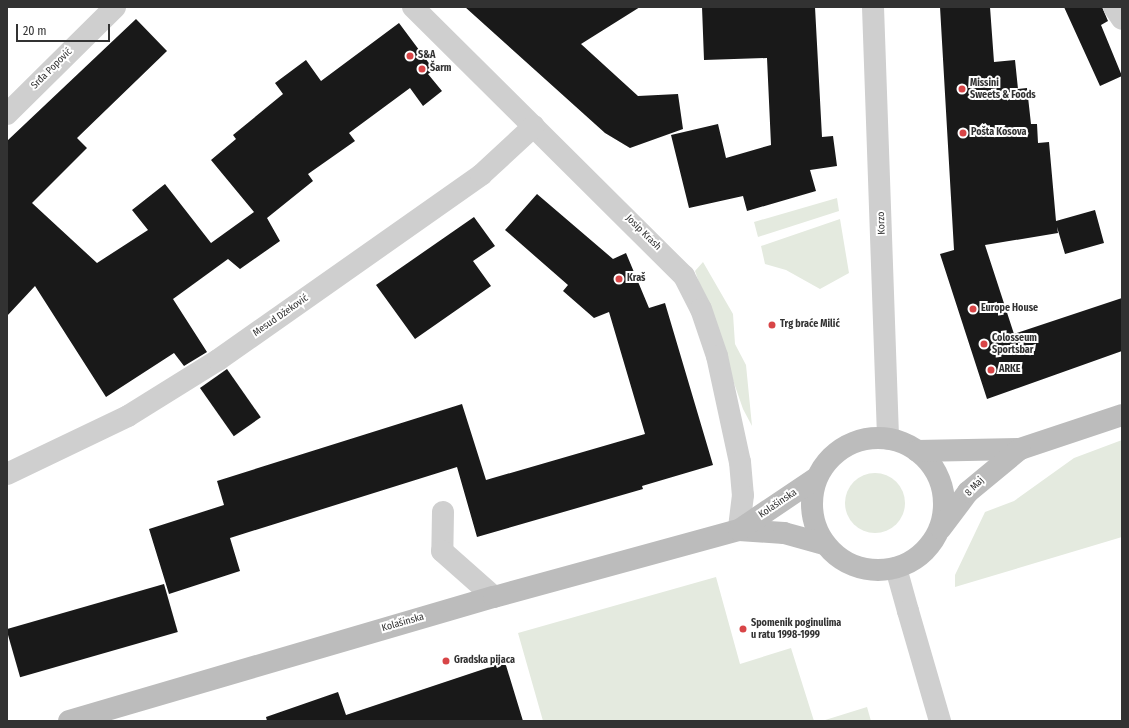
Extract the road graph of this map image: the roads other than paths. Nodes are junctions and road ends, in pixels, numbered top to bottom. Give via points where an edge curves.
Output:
1 (115, 7) edge
2 (413, 7) edge
3 (873, 7) edge
4 (1114, 7) edge
5 (1122, 19) edge
6 (7, 114) edge
7 (534, 126) junction
8 (1122, 415) edge
9 (888, 439) junction
10 (1020, 449) junction
11 (917, 451) junction
12 (7, 474) edge
13 (816, 478) junction
14 (443, 512) dead end
15 (739, 530) junction
16 (938, 533) junction
17 (824, 544) junction
18 (896, 568) junction
19 (494, 597) junction
20 (69, 721) edge
21 (940, 721) edge

1 - 6 street, Srđa Popović
2 - 7 street, Josip Krash
3 - 9 street, Korzo
4 - 5 street
7 - 12 street, Mesud Džeković via 481,175 218,360 128,416
7 - 15 street, Josip Krash via 664,253 684,276 701,309 717,356 740,462 743,495
8 - 10 main road, 8 Maj
9 - 11 main road
9 - 13 main road via 871,438 838,451
10 - 11 main road, 8 Maj
10 - 16 main road, 8 Maj via 968,492
11 - 16 main road via 933,467 942,488 944,511
13 - 15 main road, Kolašinska
13 - 17 main road via 812,494 812,512
14 - 19 street via 442,551
15 - 17 main road, Kolašinska via 784,533
15 - 19 main road, Kolašinska
16 - 18 main road via 920,555
17 - 18 main road via 836,556 859,568 880,571
18 - 21 street
19 - 20 main road, Kolašinska

